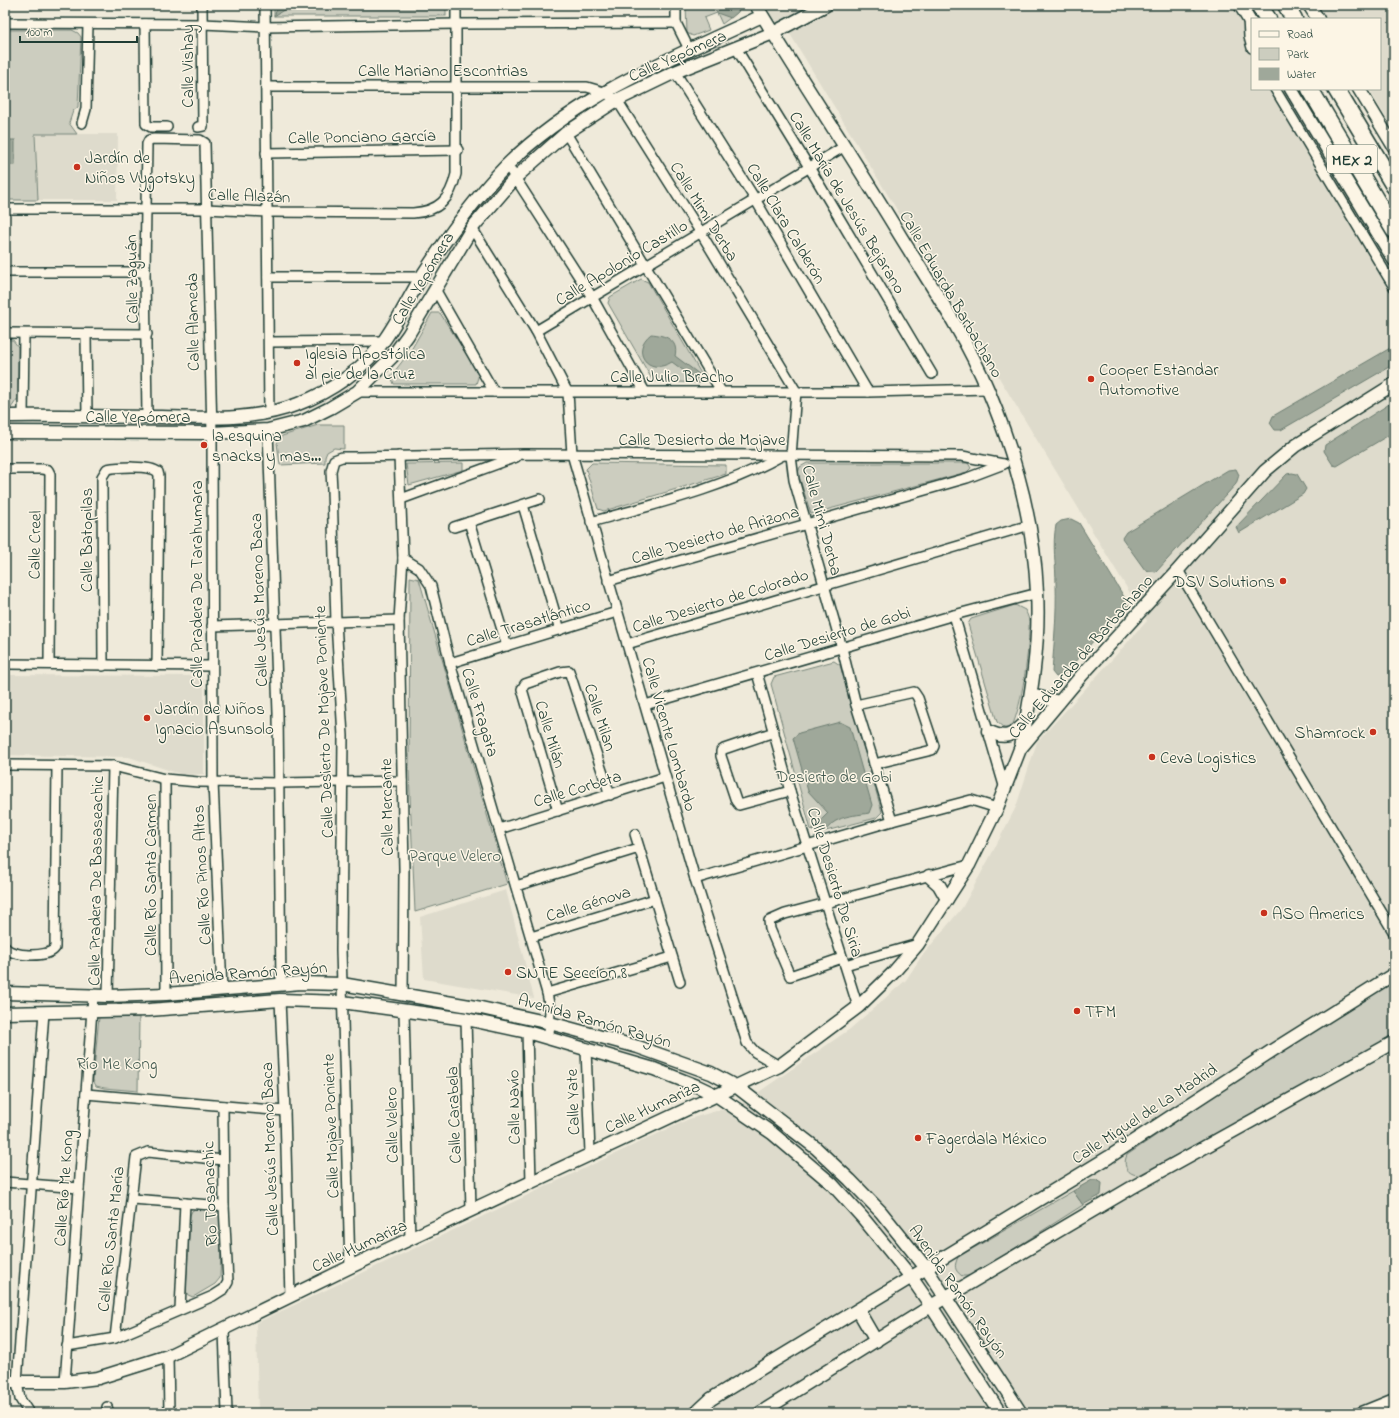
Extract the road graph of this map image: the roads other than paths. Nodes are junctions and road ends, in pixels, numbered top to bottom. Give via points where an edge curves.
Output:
1 (202, 5) edge
2 (265, 5) edge
3 (456, 5) edge
4 (676, 5) edge
5 (756, 5) edge
6 (826, 5) edge
7 (1240, 5) edge
8 (1260, 5) edge
9 (1286, 5) edge
10 (1309, 5) edge
11 (762, 16) junction
12 (1267, 18) edge
13 (1293, 18) edge
14 (1317, 18) edge
15 (1250, 21) edge
16 (676, 23) junction
17 (5, 24) edge
18 (88, 24) junction
19 (145, 24) junction
20 (203, 24) junction
21 (456, 24) junction
22 (265, 27) junction
23 (773, 33) junction
24 (1251, 44) edge
25 (736, 48) junction
26 (690, 51) junction
27 (675, 72) junction
28 (456, 86) junction
29 (266, 87) junction
30 (1276, 90) edge
31 (1292, 90) edge
32 (1311, 90) edge
33 (1337, 90) edge
34 (1360, 90) edge
35 (604, 92) junction
36 (618, 100) junction
37 (82, 124) dead end
38 (167, 127) dead end
39 (200, 127) dead end
40 (566, 133) junction
41 (149, 140) joint
42 (845, 146) junction
43 (1394, 147) edge
44 (458, 150) junction
45 (266, 153) junction
46 (507, 165) junction
47 (809, 167) junction
48 (515, 178) junction
49 (1394, 186) edge
50 (1370, 190) junction
51 (755, 199) junction
52 (206, 209) junction
53 (5, 210) edge
54 (146, 210) junction
55 (267, 212) junction
56 (472, 228) junction
57 (1394, 230) edge
58 (701, 233) junction
59 (1394, 239) edge
60 (1394, 260) edge
61 (646, 266) junction
62 (5, 272) edge
63 (145, 272) junction
64 (268, 277) junction
65 (422, 277) junction
66 (1394, 286) edge
67 (435, 288) junction
68 (592, 297) junction
69 (536, 331) junction
70 (5, 333) edge
71 (24, 334) junction
72 (147, 334) junction
73 (86, 335) junction
74 (385, 341) junction
75 (269, 342) junction
76 (932, 374) dead end
77 (1394, 384) edge
78 (988, 390) junction
79 (796, 391) junction
80 (357, 392) junction
81 (494, 392) junction
82 (568, 392) junction
83 (645, 392) junction
84 (721, 392) junction
85 (868, 392) junction
86 (269, 413) junction
87 (5, 416) edge
88 (23, 416) junction
89 (87, 416) junction
90 (147, 417) junction
91 (211, 418) junction
92 (268, 430) junction
93 (5, 432) edge
94 (212, 433) junction
95 (524, 454) junction
96 (572, 454) junction
97 (787, 455) junction
98 (399, 456) junction
99 (1009, 462) junction
100 (5, 469) edge
101 (401, 499) junction
102 (540, 499) dead end
103 (522, 505) junction
104 (469, 522) junction
105 (591, 522) junction
106 (806, 525) junction
107 (1030, 525) junction
108 (454, 527) dead end
109 (402, 558) junction
110 (1178, 570) junction
111 (608, 581) junction
112 (824, 585) junction
113 (1038, 593) junction
114 (616, 612) junction
115 (954, 615) junction
116 (399, 620) junction
117 (336, 622) junction
118 (276, 624) junction
119 (212, 626) junction
120 (560, 630) junction
121 (627, 644) junction
122 (507, 646) junction
123 (842, 648) junction
124 (450, 663) junction
125 (5, 664) edge
126 (49, 664) junction
127 (103, 666) junction
128 (157, 666) junction
129 (212, 666) junction
130 (569, 671) joint
131 (757, 673) junction
132 (1031, 695) junction
133 (1059, 702) junction
134 (645, 705) junction
135 (856, 705) junction
136 (1025, 723) junction
137 (988, 731) junction
138 (774, 732) junction
139 (1020, 749) junction
140 (58, 764) junction
141 (874, 764) junction
142 (5, 765) edge
143 (113, 766) junction
144 (665, 777) junction
145 (165, 779) junction
146 (344, 781) junction
147 (402, 781) junction
148 (213, 782) junction
149 (280, 783) junction
150 (1005, 789) junction
151 (790, 791) junction
152 (610, 795) junction
153 (997, 808) junction
154 (558, 811) junction
155 (892, 821) junction
156 (499, 828) junction
157 (635, 834) dead end
158 (808, 846) junction
159 (639, 848) junction
160 (968, 865) junction
161 (929, 876) junction
162 (695, 879) junction
163 (516, 886) junction
164 (655, 899) junction
165 (947, 899) junction
166 (825, 904) junction
167 (1394, 933) edge
168 (531, 937) junction
169 (918, 944) junction
170 (5, 947) edge
171 (672, 957) junction
172 (844, 961) junction
173 (1394, 974) edge
174 (680, 982) dead end
175 (342, 984) junction
176 (281, 985) junction
177 (222, 990) junction
178 (5, 993) edge
179 (547, 993) junction
180 (166, 994) junction
181 (403, 994) junction
182 (93, 996) junction
183 (108, 996) junction
184 (280, 1000) junction
185 (342, 1002) junction
186 (858, 1007) junction
187 (404, 1011) junction
188 (44, 1012) junction
189 (93, 1012) junction
190 (5, 1013) edge
191 (466, 1019) junction
192 (550, 1023) junction
193 (527, 1032) junction
194 (549, 1037) junction
195 (1394, 1042) edge
196 (586, 1049) junction
197 (779, 1066) junction
198 (737, 1087) junction
199 (86, 1094) junction
200 (716, 1094) junction
201 (222, 1106) junction
202 (285, 1111) junction
203 (590, 1153) junction
204 (223, 1160) junction
205 (5, 1182) edge
206 (531, 1182) junction
207 (31, 1184) junction
208 (79, 1188) junction
209 (132, 1199) junction
210 (185, 1203) junction
211 (224, 1206) junction
212 (471, 1210) junction
213 (410, 1239) junction
214 (350, 1267) junction
215 (926, 1268) junction
216 (910, 1277) junction
217 (290, 1297) junction
218 (946, 1298) junction
219 (931, 1306) junction
220 (180, 1309) junction
221 (858, 1310) junction
222 (224, 1330) junction
223 (115, 1338) junction
224 (876, 1341) junction
225 (67, 1346) junction
226 (168, 1356) junction
227 (11, 1382) edge
228 (64, 1382) junction
229 (1394, 1400) edge
230 (29, 1413) edge
231 (169, 1413) edge
232 (227, 1413) edge
233 (696, 1413) edge
234 (760, 1413) edge
235 (1000, 1413) edge
236 (1021, 1413) edge
237 (1362, 1413) edge

1 - 20 street, Calle Vishay
2 - 22 street
3 - 21 street
4 - 16 street
5 - 11 main road, Calle Eduarda Barbachano
6 - 23 main road, Calle Yepómera
7 - 15 main road
8 - 12 highway
9 - 13 highway
10 - 14 main road
11 - 23 main road, Calle Eduarda Barbachano
11 - 26 main road, Calle Yepómera
15 - 24 street
16 - 21 street
16 - 26 street
17 - 18 street
18 - 19 street
18 - 37 street via 86,109
19 - 20 street
19 - 38 street via 146,124 151,127
20 - 22 street
20 - 39 street, Calle Vishay
21 - 22 street
21 - 28 street
22 - 29 street
23 - 25 main road, Calle Yepómera
23 - 42 main road, Calle Eduarda Barbachano
25 - 27 main road, Calle Yepómera
25 - 47 street, Calle María de Jesús Bejarano
26 - 35 main road, Calle Yepómera
27 - 36 main road, Calle Yepómera
27 - 51 street, Calle Clara Calderón
28 - 29 street, Calle Mariano Escontrias
28 - 35 street, Calle Mariano Escontrias via 581,86 597,88
28 - 44 street
29 - 45 street
30 - 66 street
31 - 60 main road
32 - 50 highway, MEX 2
33 - 49 highway, MEX 2
34 - 43 main road
35 - 36 street, Calle Mariano Escontrias
35 - 46 main road, Calle Yepómera via 552,127
36 - 40 main road, Calle Yepómera
36 - 58 street, Calle Mimi Derba
40 - 48 main road, Calle Yepómera
40 - 61 street
41 - 52 street, Calle Alameda via 204,141
41 - 54 street, Calle Zaguán
42 - 47 street, Calle Apolonio Castillo
42 - 78 main road, Calle Eduarda Barbachano via 960,335
44 - 45 street, Calle Ponciano García
44 - 55 street, Calle Alazán via 454,185 442,203 427,212
45 - 55 street
46 - 48 street
46 - 65 main road, Calle Yepómera via 465,214
47 - 51 street, Calle Apolonio Castillo
47 - 76 street, Calle María de Jesús Bejarano
48 - 56 main road, Calle Yepómera
48 - 68 street
50 - 57 highway, MEX 2
50 - 59 highway
51 - 58 street, Calle Apolonio Castillo
51 - 85 street, Calle Clara Calderón
52 - 54 street, Calle Alazán
52 - 55 street, Calle Alazán
52 - 91 street, Calle Alameda
53 - 54 street, Calle Alazán
54 - 63 street, Calle Zaguán
55 - 64 street
56 - 67 main road, Calle Yepómera
56 - 69 street
58 - 61 street, Calle Apolonio Castillo
58 - 79 street, Calle Mimi Derba
61 - 68 street, Calle Apolonio Castillo
61 - 84 street
62 - 63 street
63 - 72 street, Calle Zaguán
64 - 65 street
64 - 75 street
65 - 74 main road, Calle Yepómera
67 - 80 main road, Calle Yepómera via 392,357
67 - 81 street
68 - 69 street, Calle Apolonio Castillo
68 - 83 street
69 - 82 street
70 - 71 street
71 - 73 street
71 - 88 street
72 - 73 street
72 - 90 street, Calle Zaguán
73 - 89 street
74 - 75 street
74 - 86 main road, Calle Yepómera via 360,366 320,394 300,404
75 - 86 street
77 - 110 main road, Calle Eduarda de Barbachano via 1295,446 1265,472
78 - 85 street, Calle Julio Bracho
78 - 99 main road, Calle Eduarda Barbachano
79 - 84 street, Calle Julio Bracho
79 - 85 street, Calle Julio Bracho
79 - 97 street, Calle Mimi Derba
80 - 81 street, Calle Julio Bracho
80 - 92 main road, Calle Yepómera via 304,421
81 - 82 street, Calle Julio Bracho
82 - 83 street, Calle Julio Bracho
82 - 96 street, Calle Vicente Lombardo
83 - 84 street, Calle Julio Bracho
86 - 91 main road, Calle Yepómera
87 - 88 main road, Calle Yepómera
88 - 89 main road, Calle Yepómera
89 - 90 main road, Calle Yepómera
90 - 91 main road, Calle Yepómera
91 - 94 street, Calle Alameda
92 - 94 main road, Calle Yepómera
92 - 118 street, Calle Jesús Moreno Baca
93 - 94 main road, Calle Yepómera
94 - 119 street, Calle Pradera De Tarahumara
95 - 96 street, Calle Desierto de Mojave
95 - 98 street, Calle Desierto de Mojave
95 - 101 street
96 - 97 street, Calle Desierto de Mojave
96 - 105 street, Calle Vicente Lombardo
97 - 99 street, Calle Desierto de Mojave via 962,456
97 - 105 street via 716,486
97 - 106 street, Calle Mimi Derba
98 - 101 street, Calle Mercante
98 - 117 street, Calle Desierto De Mojave Poniente via 342,457 334,460 331,471
99 - 106 street, Calle Desierto de Arizona via 967,478
99 - 107 main road, Calle Eduarda Barbachano
100 - 126 street, Calle Creel via 42,468 50,474
101 - 109 street, Calle Mercante
102 - 103 street
103 - 104 street
103 - 120 street
104 - 108 street
104 - 122 street
105 - 111 street, Calle Vicente Lombardo
106 - 111 street, Calle Desierto de Arizona
106 - 112 street, Calle Mimi Derba
107 - 112 street, Calle Desierto de Colorado
107 - 113 main road, Calle Eduarda Barbachano
109 - 116 street, Calle Mercante
109 - 124 street, Calle Fragata via 419,568 431,586
110 - 133 main road, Calle Eduarda de Barbachano
110 - 167 street
111 - 114 street, Calle Vicente Lombardo
112 - 121 street, Calle Desierto de Colorado
112 - 123 street, Calle Mimi Derba
113 - 115 street, Calle Desierto de Gobi
113 - 132 main road, Calle Eduarda Barbachano
114 - 120 street, Calle Trasatlántico
114 - 121 street, Calle Vicente Lombardo
115 - 123 street, Calle Desierto de Gobi
115 - 137 street
116 - 117 street
116 - 147 street, Calle Mercante
117 - 118 street
117 - 146 street, Calle Desierto De Mojave Poniente
118 - 119 street
118 - 149 street, Calle Jesús Moreno Baca
119 - 129 street, Calle Pradera De Tarahumara
120 - 122 street, Calle Trasatlántico
121 - 134 street, Calle Vicente Lombardo
122 - 124 street, Calle Trasatlántico
123 - 131 street, Calle Desierto de Gobi
123 - 135 street, Calle Mimi Derba
124 - 156 street, Calle Fragata
125 - 126 street
126 - 127 street
127 - 128 street
127 - 128 street, Calle Batopilas via 102,477 107,469 152,468 159,476
128 - 129 street
129 - 148 street, Calle Pradera De Tarahumara
130 - 152 street, Calle Milan
130 - 154 street, Calle Milán via 525,684 522,689
131 - 134 street, Calle Desierto de Gobi
131 - 138 street, Calle Desierto De Siria
132 - 133 main road
132 - 136 main road, Calle Eduarda Barbachano
133 - 139 main road, Calle Eduarda de Barbachano
134 - 144 street, Calle Vicente Lombardo
135 - 141 street, Calle Mimi Derba
135 - 141 street via 914,692 934,746 932,750
136 - 137 main road via 1017,732 1006,736
136 - 139 main road, Calle Eduarda Barbachano
137 - 150 street
138 - 151 street, Calle Desierto De Siria
138 - 151 street via 724,748 721,756 739,805
139 - 150 main road, Calle Eduarda de Barbachano
140 - 142 street
140 - 143 street
140 - 170 street via 55,948 48,954 36,955 12,953
141 - 155 street, Calle Mimi Derba
143 - 145 street
143 - 183 street, Calle Pradera De Basaseachic
144 - 152 street, Calle Corbeta
144 - 162 street, Calle Vicente Lombardo
145 - 148 street
145 - 180 street, Calle Río Santa Carmen
146 - 147 street
146 - 149 street
146 - 175 street, Calle Desierto De Mojave Poniente
147 - 181 street, Calle Mercante
148 - 149 street
148 - 177 street, Calle Río Pinos Altos
149 - 176 street, Calle Jesús Moreno Baca
150 - 153 main road, Calle Eduarda de Barbachano
151 - 158 street, Calle Desierto De Siria
152 - 154 street, Calle Corbeta
153 - 155 street, Calle Desierto De Siria via 971,800
153 - 160 main road, Calle Eduarda de Barbachano
154 - 156 street, Calle Corbeta
155 - 158 street, Calle Desierto De Siria
156 - 163 street, Calle Fragata
157 - 159 street
158 - 162 street, Calle Desierto De Siria
158 - 166 street, Calle Desierto De Siria
159 - 163 street
159 - 164 street
160 - 161 street
160 - 165 main road, Calle Eduarda de Barbachano
161 - 165 main road via 939,885
161 - 166 street
162 - 197 street, Calle Vicente Lombardo via 747,1043 754,1052
163 - 168 street, Calle Fragata
164 - 168 street, Calle Génova
164 - 171 street
165 - 169 main road, Calle Eduarda de Barbachano
166 - 172 street, Calle Desierto De Siria
166 - 172 street via 773,918 769,923 790,976
168 - 179 street, Calle Fragata
169 - 172 street
169 - 186 main road, Calle Eduarda de Barbachano
171 - 174 street
171 - 179 street
172 - 186 street, Calle Desierto De Siria
173 - 215 main road, Calle Miguel de La Madrid via 1109,1157
175 - 176 main road, Avenida Ramón Rayón
175 - 181 main road, Avenida Ramón Rayón
175 - 185 street, Calle Mojave Poniente
176 - 177 main road, Avenida Ramón Rayón
177 - 180 main road, Avenida Ramón Rayón
178 - 182 main road, Avenida Ramón Rayón
179 - 192 street, Calle Fragata
180 - 183 main road, Avenida Ramón Rayón
181 - 192 main road, Avenida Ramón Rayón
182 - 183 main road, Avenida Ramón Rayón
182 - 189 street, Calle Río Me Kong
184 - 185 main road, Avenida Ramón Rayón
184 - 189 main road, Avenida Ramón Rayón
184 - 202 street, Calle Jesús Moreno Baca
185 - 187 main road, Avenida Ramón Rayón
185 - 214 street, Calle Mojave Poniente
186 - 197 main road, Calle Eduarda de Barbachano
187 - 191 main road, Avenida Ramón Rayón
187 - 213 street, Calle Velero
188 - 189 main road, Avenida Ramón Rayón
188 - 190 main road, Avenida Ramón Rayón
188 - 207 street
189 - 199 street, Calle Río Me Kong
191 - 193 main road, Avenida Ramón Rayón
191 - 212 street, Calle Carabela
192 - 194 street, Calle Fragata
192 - 198 main road, Avenida Ramón Rayón via 638,1047 711,1073
193 - 194 main road, Avenida Ramón Rayón
193 - 206 street, Calle Navío
194 - 196 main road, Avenida Ramón Rayón
195 - 218 main road via 1131,1188
196 - 200 main road, Avenida Ramón Rayón via 654,1069
196 - 203 street, Calle Yate
197 - 198 main road, Calle Eduarda de Barbachano
198 - 200 main road, Calle Eduarda de Barbachano
198 - 215 main road, Avenida Ramón Rayón via 838,1167 881,1212
199 - 201 street
199 - 208 street, Calle Río Me Kong
200 - 203 main road, Calle Humariza
200 - 216 main road, Avenida Ramón Rayón via 772,1133 832,1184
201 - 202 street
201 - 204 street, Río Tosanachic
202 - 217 street, Calle Jesús Moreno Baca
203 - 206 main road, Calle Humariza
204 - 209 street, Calle Río Santa María via 148,1152 136,1157
204 - 211 street, Río Tosanachic
205 - 207 street
206 - 212 main road, Calle Humariza
207 - 208 street
207 - 227 street
208 - 225 street, Calle Río Me Kong
209 - 210 street
209 - 223 street, Calle Río Santa María
210 - 211 street
210 - 220 street
211 - 220 street, Río Tosanachic via 228,1282 220,1292
212 - 213 main road, Calle Humariza
213 - 214 main road, Calle Humariza
214 - 217 main road, Calle Humariza
215 - 216 main road, Calle Miguel de La Madrid
215 - 218 main road, Avenida Ramón Rayón
216 - 219 main road, Avenida Ramón Rayón
216 - 221 main road, Calle Miguel de La Madrid
217 - 222 main road, Calle Humariza
218 - 219 main road
218 - 236 main road, Avenida Ramón Rayón
219 - 224 main road
219 - 235 main road, Avenida Ramón Rayón
220 - 223 street
221 - 224 main road
221 - 233 main road, Calle Miguel de La Madrid via 711,1399
222 - 226 main road, Calle Humariza
222 - 232 street
223 - 225 street
224 - 234 main road
225 - 228 street, Calle Río Me Kong
226 - 228 main road, Calle Humariza via 98,1378
226 - 231 street
227 - 228 main road, Calle Humariza
227 - 230 street
229 - 237 main road

